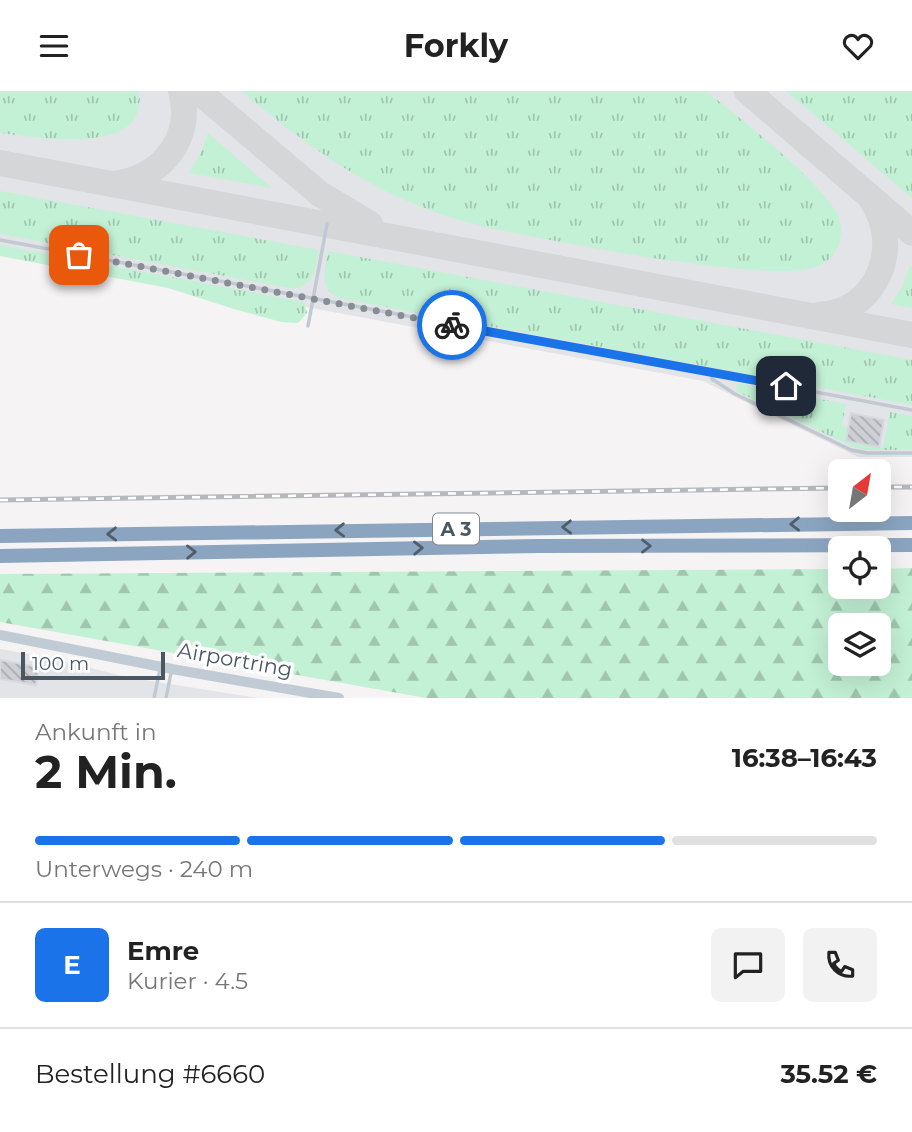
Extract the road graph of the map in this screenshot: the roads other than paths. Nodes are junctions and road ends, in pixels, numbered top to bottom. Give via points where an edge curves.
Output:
1 (327, 224) dead end
2 (0, 240) edge
3 (314, 300) junction
4 (308, 326) dead end
5 (711, 372) junction
6 (912, 410) edge
7 (912, 453) edge
8 (912, 523) edge
9 (0, 536) edge
10 (912, 545) edge
11 (0, 555) edge
12 (0, 635) edge
13 (166, 668) junction
14 (154, 698) edge
15 (166, 698) edge
16 (339, 698) edge

1 - 3 lane
2 - 3 lane
3 - 4 lane
3 - 5 lane
5 - 6 lane
5 - 7 lane via 712,379 735,394 851,450
8 -> 9 highway, A 3
11 -> 10 highway, A 3
12 - 13 street, Airportring
13 - 14 lane
13 - 15 lane
13 - 16 street, Airportring

